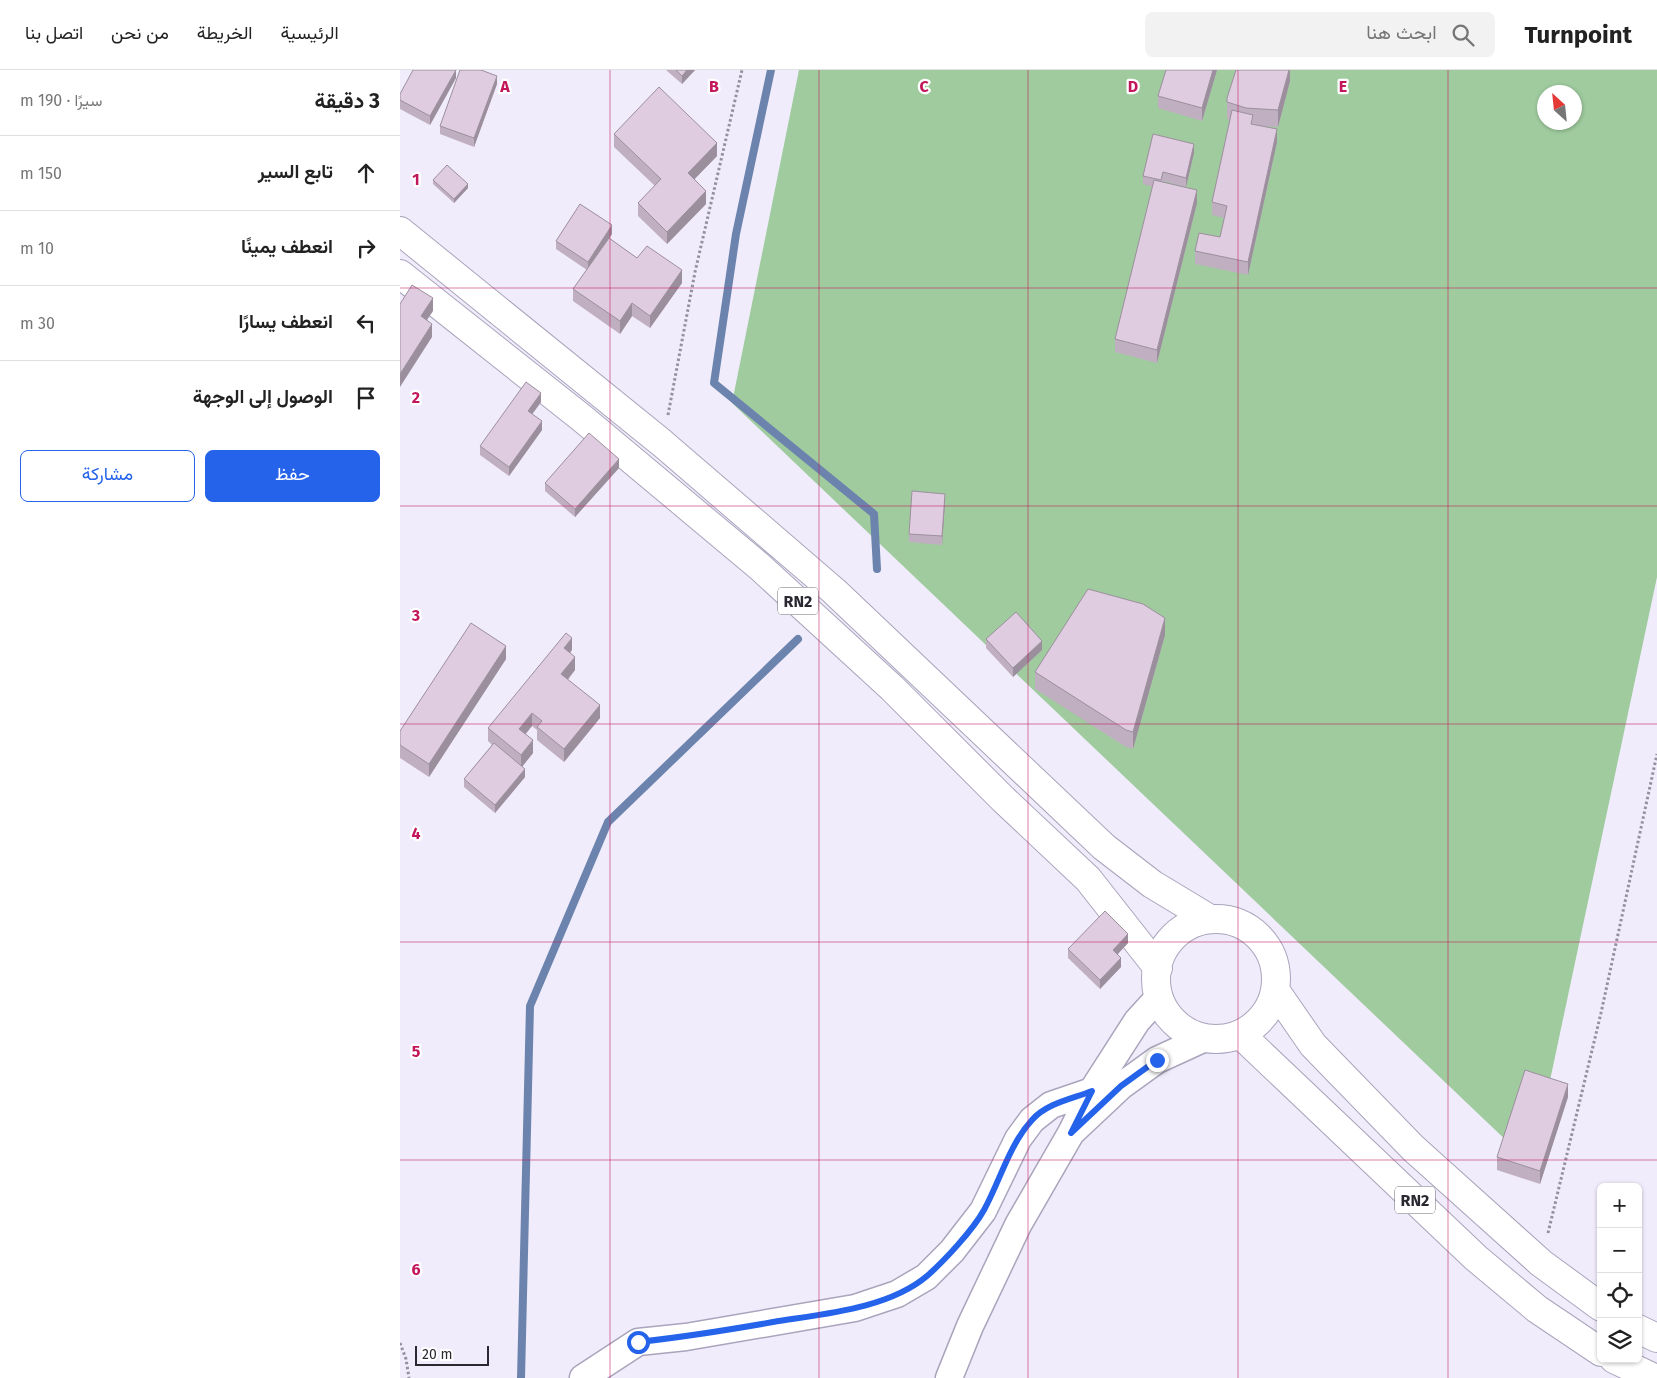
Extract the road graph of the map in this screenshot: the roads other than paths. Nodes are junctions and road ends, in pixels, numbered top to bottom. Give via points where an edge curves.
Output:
1 (400, 230) edge
2 (400, 274) edge
3 (1210, 919) junction
4 (1158, 968) junction
5 (1275, 990) junction
6 (1158, 998) junction
7 (1240, 1034) junction
8 (1205, 1038) junction
9 (1092, 1091) junction
10 (1071, 1133) junction
11 (1597, 1304) edge
12 (1642, 1331) edge
13 (1657, 1338) edge
14 (1597, 1349) edge
15 (1622, 1363) edge
16 (583, 1378) edge
17 (949, 1378) edge
18 (1654, 1378) edge

1 - 3 highway, RN2 via 662,443 834,591 1104,847 1152,884
2 - 4 highway, RN2 via 583,419 775,580 892,688 1088,879
3 - 4 highway, RN2 via 1188,925 1171,938 1163,950
3 - 5 highway, RN2 via 1232,920 1251,928 1262,939 1273,958 1277,978
4 - 6 highway, RN2 via 1155,977
5 - 7 highway, RN2 via 1273,1001 1262,1019
5 - 11 highway, RN2 via 1313,1045 1413,1148 1541,1263
6 - 8 highway, RN2 via 1169,1018 1185,1031
6 - 9 street via 1137,1021
7 - 8 highway, RN2 via 1220,1039
7 - 14 highway, RN2 via 1476,1258 1537,1309
8 - 10 street via 1157,1060 1128,1080
9 - 10 street
9 - 16 street via 1051,1106 1032,1120 1018,1139 983,1211 952,1251 926,1277 897,1294 855,1308 638,1342
10 - 17 street via 1018,1224
12 - 13 highway
15 - 18 highway

